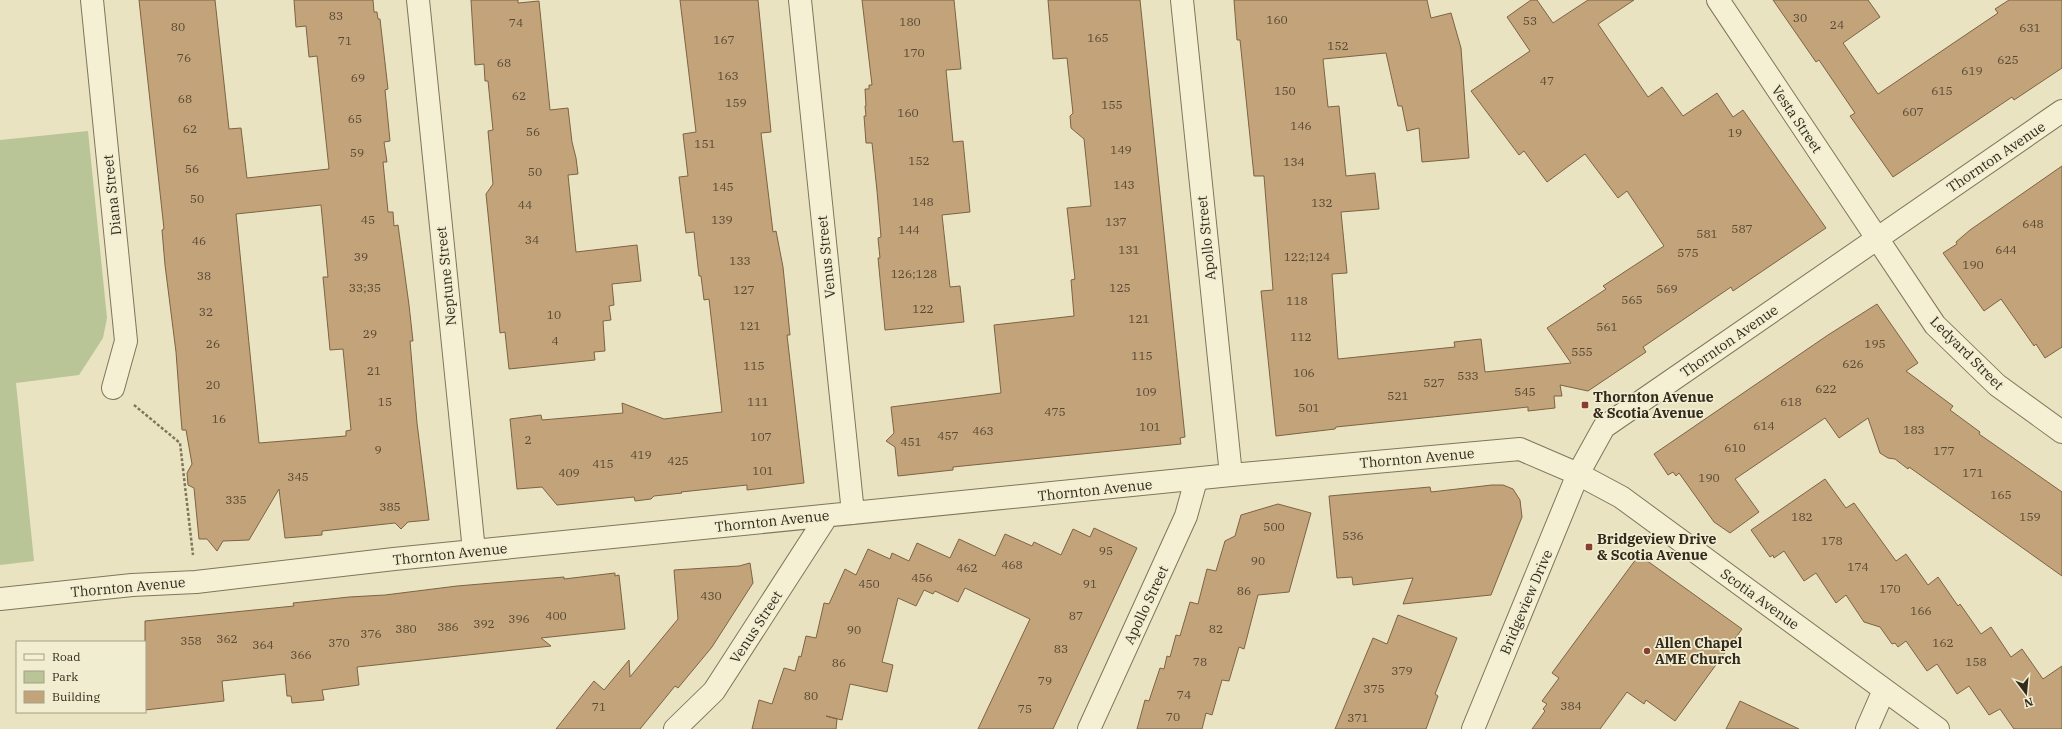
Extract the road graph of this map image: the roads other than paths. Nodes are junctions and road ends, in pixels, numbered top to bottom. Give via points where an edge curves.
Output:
1 (92, 0) edge
2 (418, 0) edge
3 (800, 0) edge
4 (1182, 0) edge
5 (1718, 0) edge
6 (2062, 111) edge
7 (1877, 238) junction
8 (113, 388) road end
9 (2062, 432) edge
10 (1578, 474) junction
11 (1231, 475) junction
12 (1196, 480) junction
13 (853, 513) junction
14 (827, 516) junction
15 (474, 551) junction
16 (0, 600) edge
17 (1884, 690) junction
18 (674, 729) edge
19 (1089, 729) edge
20 (1473, 729) edge
21 (1867, 729) edge
22 (1938, 729) edge

1 - 8 street, Diana Street via 126,342
2 - 15 street, Neptune Street
3 - 13 street, Venus Street
4 - 11 street, Apollo Street
5 - 7 street, Vesta Street
6 - 7 street, Thornton Avenue
7 - 9 street, Ledyard Street via 1935,325 1997,385
7 - 10 street, Thornton Avenue via 1604,427
10 - 11 street, Thornton Avenue via 1520,449
10 - 17 street, Scotia Avenue via 1621,497
10 - 20 street, Bridgeview Drive
11 - 12 street, Thornton Avenue
12 - 13 street, Thornton Avenue
12 - 19 street, Apollo Street via 1186,516
13 - 14 street, Thornton Avenue
14 - 15 street, Thornton Avenue
14 - 18 street, Venus Street via 714,692
15 - 16 street, Thornton Avenue via 196,582 132,585
17 - 21 street
17 - 22 street, Scotia Avenue

